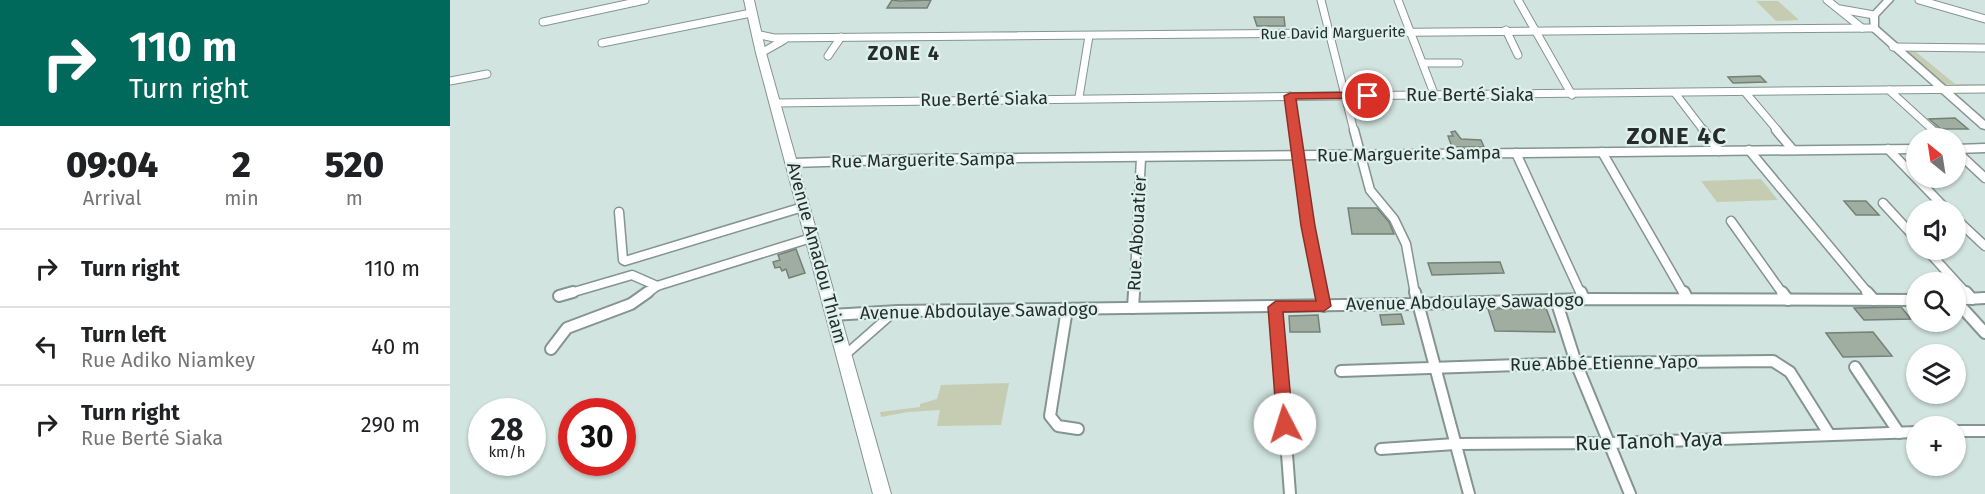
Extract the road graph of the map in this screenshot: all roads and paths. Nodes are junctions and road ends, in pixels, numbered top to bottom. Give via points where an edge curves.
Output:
1 (645, 0) edge
2 (742, 0) edge
3 (749, 0) edge
4 (1321, 0) edge
5 (1398, 0) edge
6 (1518, 0) edge
7 (1827, 0) edge
8 (1889, 0) edge
9 (1919, 0) edge
10 (1838, 9) junction
11 (751, 13) junction
12 (1874, 15) junction
13 (1985, 19) edge
14 (543, 22) dead end
15 (1862, 28) junction
16 (1874, 28) junction
17 (1506, 30) junction
18 (1535, 30) junction
19 (1411, 32) junction
20 (1329, 33) junction
21 (756, 34) junction
22 (1089, 36) junction
23 (791, 37) junction
24 (841, 37) junction
25 (602, 43) dead end
26 (1893, 47) junction
27 (1985, 48) edge
28 (761, 53) junction
29 (1518, 55) dead end
30 (828, 56) dead end
31 (1423, 63) junction
32 (1459, 63) dead end
33 (487, 74) dead end
34 (450, 81) edge
35 (1985, 89) edge
36 (1889, 90) junction
37 (1942, 90) junction
38 (1745, 92) junction
39 (1675, 93) junction
40 (1345, 95) junction
41 (1572, 95) junction
42 (1290, 96) junction
43 (1435, 96) junction
44 (1079, 97) junction
45 (776, 103) junction
46 (1985, 126) edge
47 (1930, 128) edge
48 (1985, 148) edge
49 (1888, 149) junction
50 (1906, 149) edge
51 (1966, 149) edge
52 (1719, 150) junction
53 (1749, 150) junction
54 (1793, 150) junction
55 (1602, 152) junction
56 (1516, 153) junction
57 (1358, 155) junction
58 (1297, 156) junction
59 (1141, 158) junction
60 (1966, 160) edge
61 (793, 163) junction
62 (1985, 178) edge
63 (1937, 200) edge
64 (1883, 203) dead end
65 (803, 207) junction
66 (619, 212) dead end
67 (1731, 221) dead end
68 (1906, 228) edge
69 (1966, 228) edge
70 (811, 238) junction
71 (1985, 246) edge
72 (1936, 260) edge
73 (657, 286) junction
74 (560, 296) dead end
75 (1687, 298) junction
76 (1985, 298) edge
77 (1584, 299) junction
78 (1966, 299) edge
79 (1972, 299) junction
80 (1556, 300) junction
81 (1788, 300) junction
82 (1874, 300) junction
83 (1906, 300) edge
84 (1417, 304) junction
85 (1324, 306) junction
86 (1276, 307) junction
87 (1133, 308) junction
88 (1067, 309) junction
89 (895, 311) junction
90 (1966, 311) edge
91 (832, 315) junction
92 (1985, 333) edge
93 (551, 349) dead end
94 (844, 356) junction
95 (1576, 363) junction
96 (1434, 367) junction
97 (1855, 367) dead end
98 (1341, 371) dead end
99 (1078, 429) dead end
100 (1966, 431) edge
101 (1985, 431) edge
102 (1899, 433) junction
103 (1906, 433) edge
104 (1830, 434) junction
105 (1609, 443) junction
106 (1455, 444) junction
107 (1381, 449) dead end
108 (882, 494) edge
109 (1290, 494) edge
110 (1469, 494) edge
111 (1630, 494) edge

1 - 14 street
2 - 11 main road, Avenue Amadou Thiam
3 - 11 main road, Avenue Amadou Thiam
4 - 20 street
5 - 19 street
6 - 18 street
7 - 10 street
8 - 12 street
9 - 13 street
10 - 12 street
10 - 15 street
11 - 21 main road, Avenue Amadou Thiam
11 - 25 street
12 - 16 street
15 - 16 street, Rue David Marguerite
15 - 18 street, Rue David Marguerite
16 - 26 street
17 - 18 street, Rue David Marguerite
17 - 19 street, Rue David Marguerite
17 - 29 street
18 - 41 street
19 - 20 street, Rue David Marguerite
19 - 31 street
20 - 22 street, Rue David Marguerite
20 - 40 street
21 - 23 street, Rue David Marguerite
21 - 28 main road, Avenue Amadou Thiam
22 - 24 street, Rue David Marguerite
22 - 44 street
23 - 24 street, Rue David Marguerite
23 - 28 street, Rue David Marguerite
24 - 30 street
26 - 27 street
26 - 37 street
28 - 45 main road, Avenue Amadou Thiam
31 - 32 street
31 - 43 street
33 - 34 street
35 - 37 street, Rue Berté Siaka
36 - 37 street, Rue Berté Siaka
36 - 38 street, Rue Berté Siaka
36 - 47 street
37 - 46 street
38 - 39 street, Rue Berté Siaka
38 - 54 street
39 - 41 street, Rue Berté Siaka
39 - 52 street
40 - 42 street, Rue Berté Siaka
40 - 43 street, Rue Berté Siaka
40 - 57 street
41 - 43 street, Rue Berté Siaka
42 - 44 street, Rue Berté Siaka
42 - 58 street
44 - 45 street, Rue Berté Siaka
45 - 61 main road, Avenue Amadou Thiam
48 - 51 street
49 - 50 street, Rue Marguerite Sampa
49 - 54 street, Rue Marguerite Sampa
49 - 63 street
52 - 53 street, Rue Marguerite Sampa
52 - 55 street, Rue Marguerite Sampa
53 - 54 street, Rue Marguerite Sampa
53 - 82 street
55 - 56 street, Rue Marguerite Sampa
55 - 75 street
56 - 57 street, Rue Marguerite Sampa
56 - 77 street
57 - 58 street, Rue Marguerite Sampa
57 - 84 street via 1370,190 1394,219 1406,244
58 - 59 street, Rue Marguerite Sampa
58 - 85 street
59 - 61 street, Rue Marguerite Sampa
59 - 87 street, Rue Abouatier
60 - 62 street
61 - 65 main road, Avenue Amadou Thiam
64 - 68 street
65 - 66 street via 625,261
65 - 70 main road, Avenue Amadou Thiam
67 - 81 street
69 - 71 street
70 - 73 street
70 - 91 main road, Avenue Amadou Thiam
72 - 79 street
73 - 74 street via 632,275
73 - 93 street via 631,304 567,328
75 - 77 street, Avenue Abdoulaye Sawadogo
75 - 81 street, Avenue Abdoulaye Sawadogo
76 - 79 street
77 - 80 street, Avenue Abdoulaye Sawadogo
78 - 79 street
80 - 84 street, Avenue Abdoulaye Sawadogo
80 - 95 street
81 - 82 street, Avenue Abdoulaye Sawadogo
82 - 83 street, Avenue Abdoulaye Sawadogo
84 - 85 street, Avenue Abdoulaye Sawadogo
84 - 96 street
85 - 86 street, Avenue Abdoulaye Sawadogo
86 - 87 street, Avenue Abdoulaye Sawadogo
86 - 109 street
87 - 88 street, Avenue Abdoulaye Sawadogo
88 - 89 street, Avenue Abdoulaye Sawadogo
88 - 99 street via 1050,416 1058,426
89 - 91 street, Avenue Abdoulaye Sawadogo
89 - 94 street
90 - 92 street
91 - 94 main road, Avenue Amadou Thiam
94 - 108 main road, Avenue Amadou Thiam
95 - 96 street, Rue Abbé Etienne Yapo
95 - 104 street, Rue Abbé Etienne Yapo via 1773,361 1790,372
95 - 105 street
96 - 98 street, Rue Abbé Etienne Yapo
96 - 106 street
97 - 102 street
100 - 101 street
102 - 103 street, Rue Tanoh Yaya
102 - 104 street, Rue Tanoh Yaya
104 - 105 street, Rue Tanoh Yaya
105 - 106 street, Rue Tanoh Yaya
105 - 111 street
106 - 107 street, Rue Tanoh Yaya
106 - 110 street

